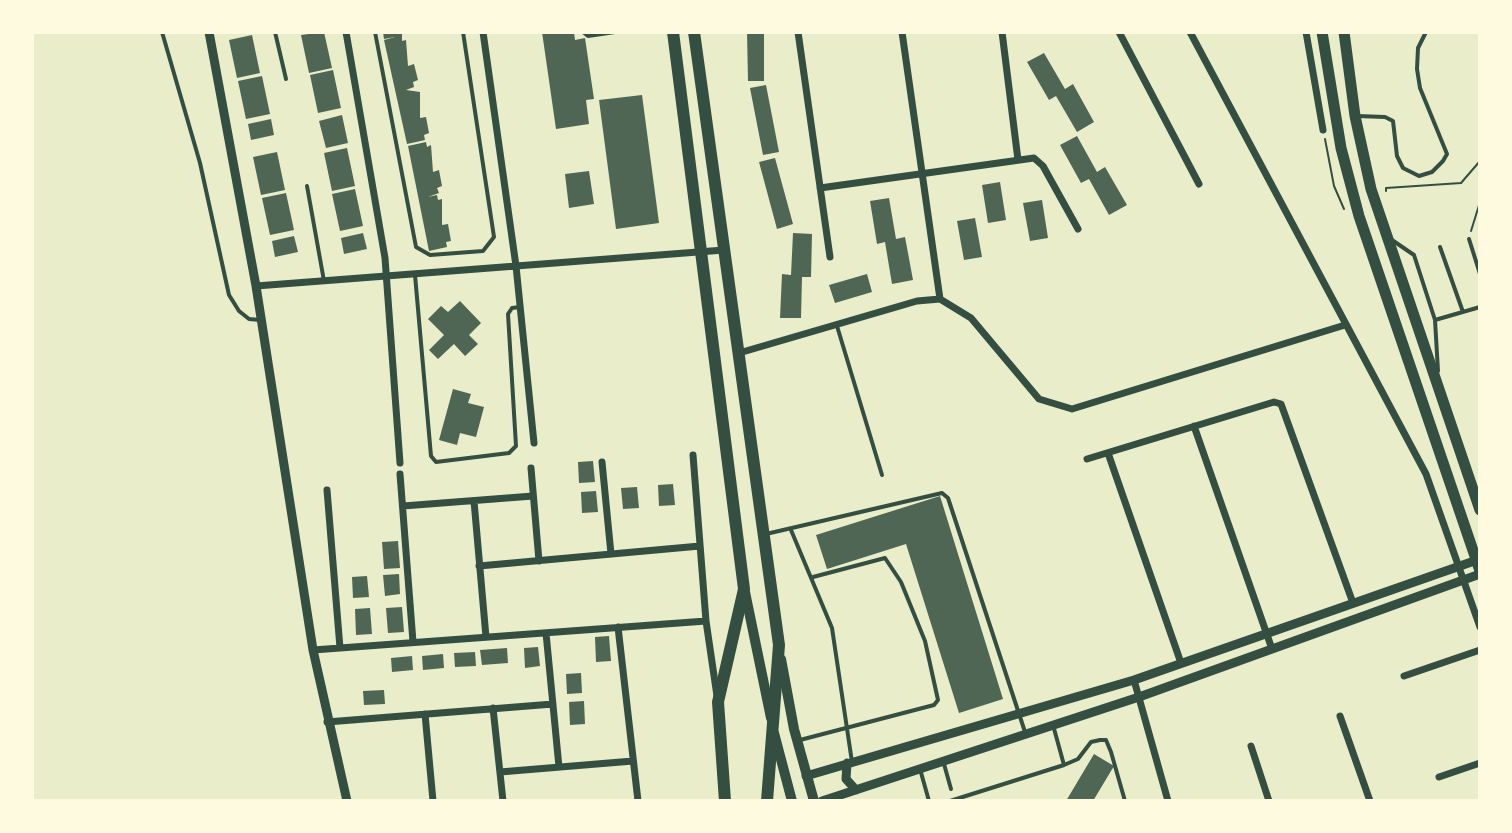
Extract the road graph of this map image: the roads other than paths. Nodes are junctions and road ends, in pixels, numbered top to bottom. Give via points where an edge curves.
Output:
1 (162, 32) edge
2 (209, 32) edge
3 (275, 32) edge
4 (346, 32) edge
5 (375, 32) edge
6 (463, 32) edge
7 (483, 32) edge
8 (583, 32) edge
9 (615, 32) edge
10 (673, 32) edge
11 (694, 32) edge
12 (798, 32) edge
13 (902, 32) edge
14 (1002, 32) edge
15 (1119, 32) edge
16 (1190, 32) edge
17 (1306, 32) edge
18 (1322, 32) edge
19 (1344, 32) edge
20 (1426, 32) edge
21 (286, 79) dead end
22 (1355, 116) junction
23 (1323, 130) road end
24 (1018, 160) junction
25 (922, 173) junction
26 (1199, 184) dead end
27 (307, 186) dead end
28 (820, 188) junction
29 (1078, 229) dead end
30 (1386, 237) junction
31 (1469, 239) road end
32 (1440, 247) dead end
33 (725, 250) junction
34 (703, 252) junction
35 (830, 257) dead end
36 (516, 266) junction
37 (415, 274) junction
38 (1480, 274) edge
39 (386, 276) junction
40 (324, 281) junction
41 (256, 286) junction
42 (940, 299) junction
43 (520, 307) junction
44 (1480, 307) edge
45 (1463, 312) junction
46 (261, 320) junction
47 (1435, 320) junction
48 (837, 324) junction
49 (1345, 325) junction
50 (739, 353) junction
51 (1439, 392) junction
52 (1194, 426) junction
53 (534, 443) dead end
54 (1108, 453) junction
55 (693, 455) dead end
56 (1087, 459) dead end
57 (602, 462) dead end
58 (400, 463) dead end
59 (531, 468) dead end
60 (400, 474) dead end
61 (882, 475) dead end
62 (327, 490) dead end
63 (533, 496) junction
64 (474, 501) junction
65 (403, 506) junction
66 (1480, 510) edge
67 (791, 530) junction
68 (764, 534) junction
69 (700, 546) junction
70 (611, 554) junction
71 (539, 561) junction
72 (479, 566) junction
73 (1460, 566) junction
74 (1479, 566) edge
75 (813, 577) junction
76 (1464, 580) junction
77 (744, 589) junction
78 (1353, 603) junction
79 (706, 621) junction
80 (618, 627) junction
81 (1480, 627) edge
82 (546, 633) junction
83 (1267, 633) junction
84 (486, 637) junction
85 (413, 642) junction
86 (779, 645) junction
87 (340, 648) junction
88 (1272, 649) junction
89 (313, 650) junction
90 (1480, 650) edge
91 (1181, 663) junction
92 (1404, 676) dead end
93 (1134, 680) junction
94 (1139, 697) junction
95 (718, 702) junction
96 (553, 704) junction
97 (493, 708) junction
98 (1019, 712) junction
99 (425, 714) junction
100 (1340, 716) dead end
101 (327, 722) junction
102 (1053, 725) junction
103 (773, 726) junction
104 (845, 729) junction
105 (1026, 734) junction
106 (797, 740) junction
107 (1251, 746) dead end
108 (633, 761) junction
109 (943, 761) junction
110 (849, 762) junction
111 (1480, 763) edge
112 (1064, 765) junction
113 (559, 767) junction
114 (920, 769) junction
115 (500, 772) junction
116 (806, 776) junction
117 (1439, 777) dead end
118 (951, 789) dead end
119 (856, 790) junction
120 (347, 801) edge
121 (433, 801) edge
122 (503, 801) edge
123 (638, 801) edge
124 (725, 801) edge
125 (767, 801) edge
126 (792, 801) edge
127 (814, 801) edge
128 (822, 801) edge
129 (929, 801) edge
130 (950, 801) edge
131 (1125, 801) edge
132 (1168, 801) edge
133 (1269, 801) edge
134 (1370, 801) edge

1 - 46 lane via 200,163 229,295 249,319
2 - 41 street
3 - 21 lane
4 - 39 street
5 - 6 lane via 416,247 430,255 483,251 494,237
7 - 36 street
8 - 9 lane
10 - 34 highway
11 - 33 highway
12 - 28 street
13 - 25 street
14 - 24 street
15 - 26 street
16 - 49 street
17 - 23 street
18 - 74 main road via 1336,124 1359,216
19 - 22 main road
20 - 22 lane via 1417,69 1447,154 1443,161 1419,176 1403,168 1393,121
22 - 30 main road
24 - 25 street
24 - 29 street via 1041,162
25 - 28 street
25 - 42 street
27 - 40 lane
28 - 35 street
30 - 47 lane via 1414,255
30 - 51 main road
31 - 38 lane
32 - 45 lane
33 - 34 street
33 - 50 highway
34 - 36 street
34 - 77 highway
36 - 37 street
36 - 43 street
37 - 39 street
37 - 43 lane via 431,456 436,462 509,453 516,446 508,314
39 - 40 street
39 - 58 street
40 - 41 street
41 - 46 street
42 - 48 street
42 - 49 street via 971,318 1033,394 1063,408 1082,407
43 - 53 street
44 - 45 lane
45 - 47 lane
46 - 89 street
47 - 51 lane
48 - 50 street
48 - 61 lane
49 - 73 street via 1426,474
50 - 68 highway
51 - 66 main road
52 - 54 street
52 - 78 street via 1281,404
52 - 83 street
54 - 56 street
54 - 91 street
55 - 69 street
57 - 70 street
59 - 63 street
60 - 65 street
62 - 87 street
63 - 64 street
63 - 71 street
64 - 65 street
64 - 72 street
65 - 85 street
67 - 68 lane
67 - 75 lane
67 - 98 lane via 942,493 948,498
68 - 86 highway
69 - 70 street
69 - 79 street
70 - 71 street
71 - 72 street
72 - 84 street
73 - 74 street
73 - 76 street
73 - 78 street
74 - 76 street
75 - 104 lane via 835,642
75 - 104 lane via 885,558 925,641 938,700
76 - 81 street
76 - 88 street
77 - 95 highway
77 - 103 main road
78 - 83 street
79 - 80 street
79 - 95 street
80 - 82 street
80 - 108 street
82 - 84 street
82 - 96 street
83 - 88 street
83 - 91 street
84 - 85 street
85 - 87 street
86 - 103 highway
86 - 106 main road
87 - 89 street
88 - 94 street
89 - 101 street
90 - 92 street
91 - 93 street
93 - 94 street
93 - 98 street
94 - 102 street
94 - 132 street
95 - 124 highway
96 - 97 street
96 - 113 street
97 - 99 street
97 - 115 street
98 - 105 lane
98 - 110 street
99 - 101 street
99 - 121 street
100 - 134 street
101 - 120 street
102 - 105 street
102 - 112 lane
103 - 125 highway
103 - 126 main road
104 - 106 lane
104 - 110 lane
105 - 109 street
106 - 116 main road
107 - 133 street
108 - 113 street
108 - 123 street
109 - 114 street
109 - 118 lane
110 - 116 street
110 - 119 street via 846,779
111 - 117 street
112 - 130 lane
112 - 131 lane via 1078,759 1091,742 1106,740
113 - 115 street
114 - 119 street
114 - 129 lane
115 - 122 street
116 - 127 main road
119 - 128 street

